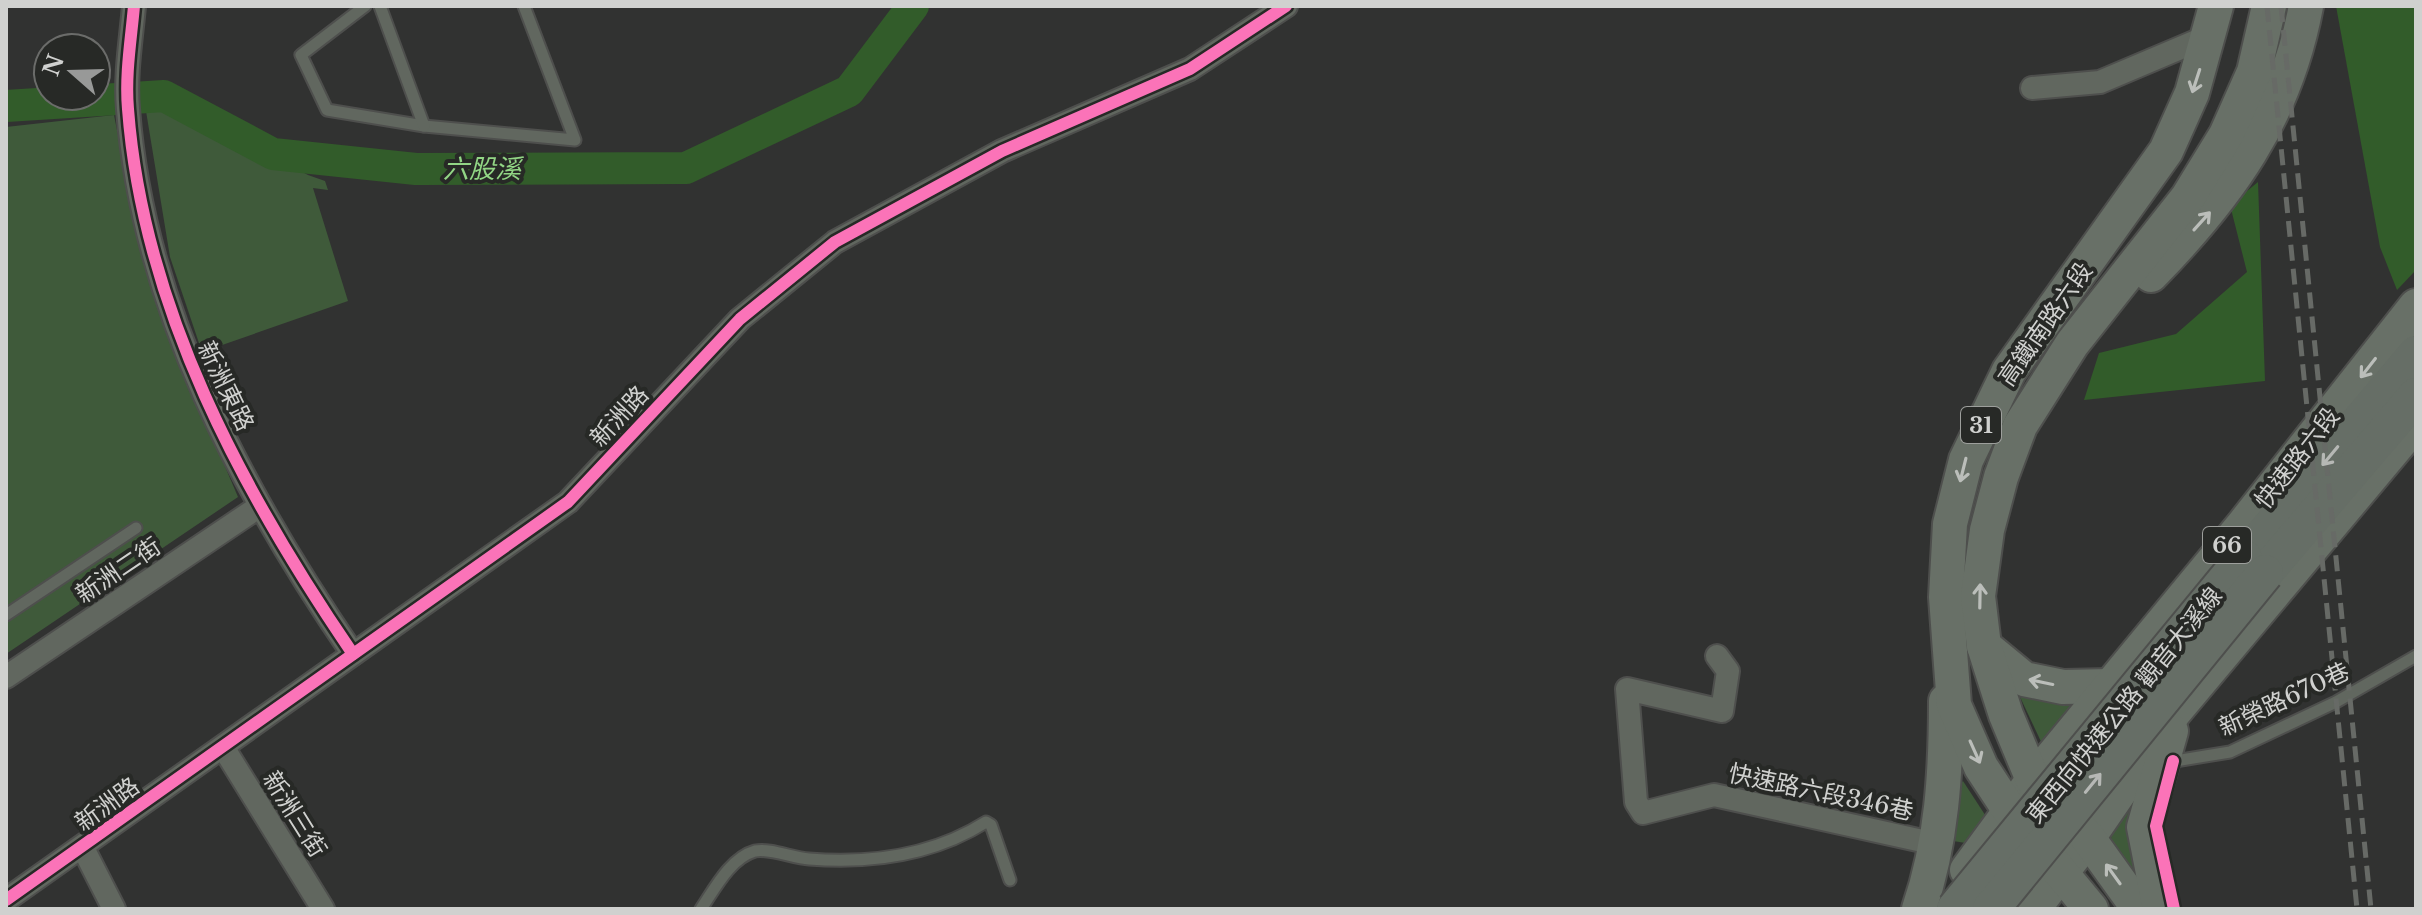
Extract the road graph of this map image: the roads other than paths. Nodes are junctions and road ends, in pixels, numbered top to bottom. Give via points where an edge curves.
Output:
1 (134, 6) edge
2 (365, 6) edge
3 (380, 6) edge
4 (524, 6) edge
5 (1286, 6) edge
6 (2269, 6) edge
7 (2306, 6) edge
8 (2213, 20) edge
9 (2032, 88) dead end
10 (424, 126) junction
11 (2416, 306) edge
12 (2416, 354) edge
13 (2050, 378) junction
14 (2416, 396) edge
15 (2416, 423) edge
16 (260, 506) junction
17 (136, 528) dead end
18 (2254, 565) junction
19 (1946, 597) junction
20 (6, 615) edge
21 (1984, 646) junction
22 (353, 654) junction
23 (1717, 656) dead end
24 (2416, 656) edge
25 (9, 669) edge
26 (2111, 686) junction
27 (2175, 711) junction
28 (223, 747) junction
29 (2164, 763) junction
30 (2033, 780) junction
31 (2010, 811) junction
32 (2088, 838) junction
33 (1936, 844) junction
34 (83, 848) junction
35 (2062, 871) junction
36 (1010, 880) dead end
37 (6, 900) edge
38 (114, 909) edge
39 (323, 909) edge
40 (701, 909) edge
41 (1919, 909) edge
42 (1938, 909) edge
43 (1955, 909) edge
44 (1991, 909) edge
45 (2033, 909) edge
46 (2091, 909) edge
47 (2139, 909) edge
48 (2160, 909) edge

1 - 16 street, 新洲東路 via 128,109 146,226 178,336
2 - 10 lane via 301,55 327,110
3 - 10 lane
4 - 10 lane via 575,140
5 - 22 street, 新洲路 via 1190,69 1002,151 824,249 740,319 568,502
6 - 13 main road, 高鐵南路六段 / 31 via 2254,72 2226,135 2188,197
13 -> 7 main road, 高鐵南路六段 / 31 via 2222,199 2257,143 2292,65
8 - 9 street via 2100,82
8 -> 19 main road, 高鐵南路六段 / 31 via 2192,93 2166,151 2009,371 1986,413 1966,460 1950,524
11 -> 26 main road, 快速路六段 / 66
12 -> 18 highway, 東西向快速公路 觀音大溪線 / 66
21 -> 13 main road, 高鐵南路六段 / 31 via 1978,596 1987,530 2020,426
14 - 18 highway, 東西向快速公路 觀音大溪線 / 66
15 - 27 main road
16 - 22 street, 新洲東路
16 - 25 street, 新洲二街
17 - 20 lane
18 - 43 highway, 東西向快速公路 觀音大溪線 / 66, bridge
44 -> 18 highway, 東西向快速公路 觀音大溪線 / 66, bridge
19 -> 31 main road, 高鐵南路六段 / 31 via 1954,705 1981,767
19 - 33 main road, 31 via 1945,785
26 -> 21 main road via 2063,687 2024,679
21 - 30 main road, 高鐵南路六段 / 31
22 - 28 street, 新洲路
23 - 33 street, 快速路六段346巷 via 1728,671 1722,711 1627,689 1636,802 1643,813 1714,795
24 - 29 lane, 新榮路670巷 via 2336,702 2230,752
26 - 30 main road, 快速路六段 / 66
27 - 29 main road
27 - 32 main road
28 - 34 street, 新洲路
28 - 39 street, 新洲三街
29 - 48 main road via 2144,827
30 - 31 main road, 快速路六段 / 66
30 - 32 main road, 高鐵南路六段 / 31
31 - 35 main road, 高鐵南路六段 / 31
31 - 42 main road, 快速路六段 / 66
32 - 35 main road
47 -> 32 main road, 高鐵南路六段 / 31
33 - 41 main road, 31
34 - 37 street, 新洲路
34 - 38 street
35 - 45 main road
35 - 46 main road, 高鐵南路六段 / 31
36 - 40 lane via 986,822 957,840 855,863 757,850 741,858

